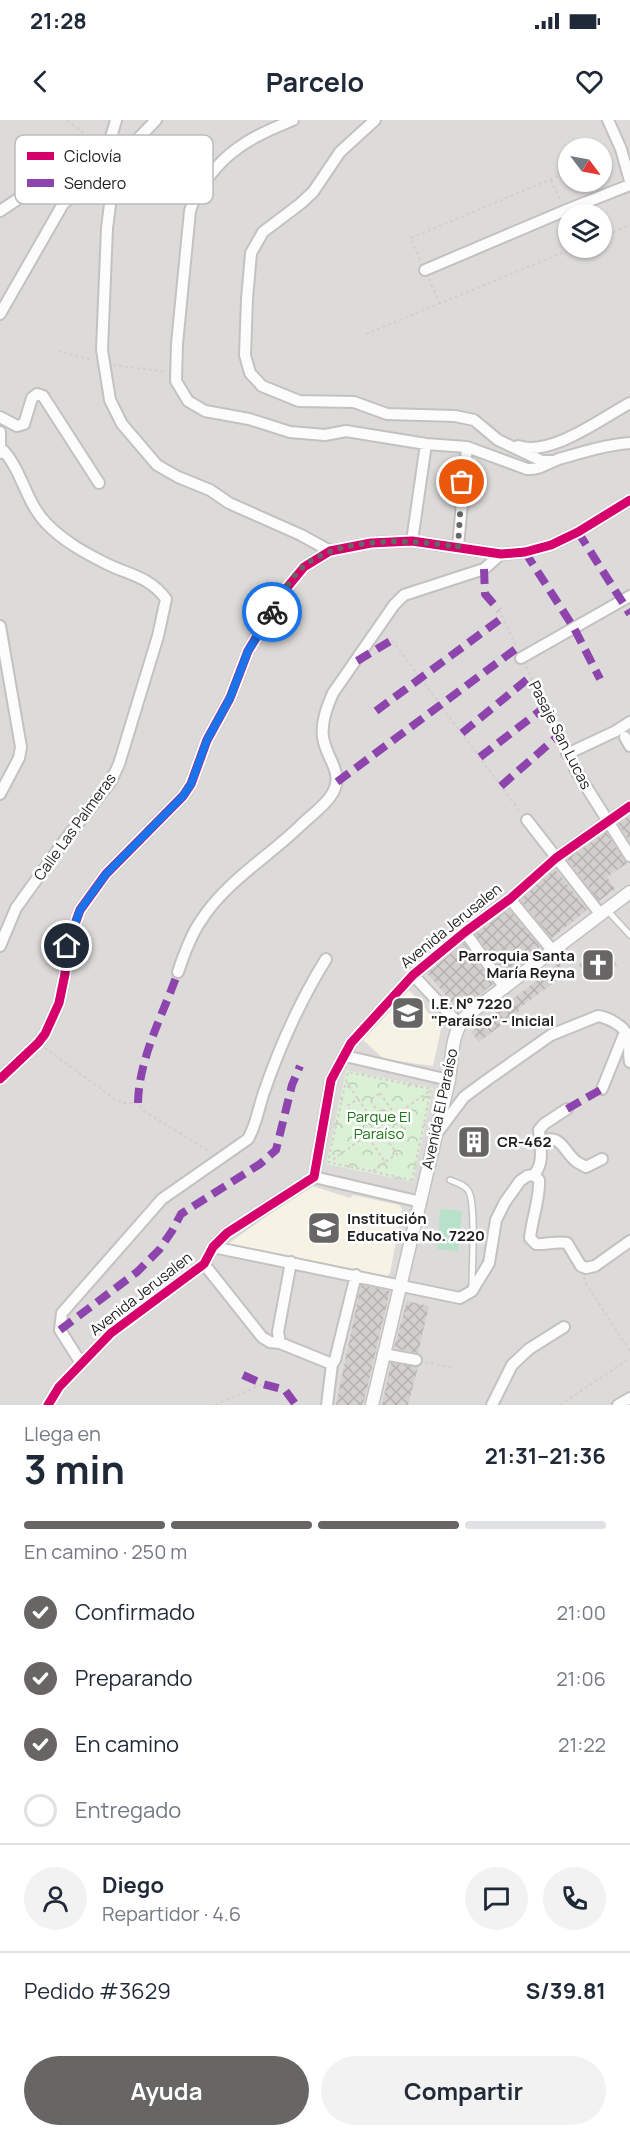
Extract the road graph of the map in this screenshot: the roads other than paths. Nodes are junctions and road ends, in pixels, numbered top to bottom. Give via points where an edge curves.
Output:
1 (116, 120) edge
2 (156, 120) edge
3 (293, 120) edge
4 (375, 120) edge
5 (608, 120) edge
6 (112, 135) edge
7 (142, 135) edge
8 (213, 173) edge
9 (630, 183) edge
10 (15, 201) edge
11 (63, 204) edge
12 (110, 204) edge
13 (192, 204) edge
14 (580, 204) edge
15 (0, 211) edge
16 (558, 214) edge
17 (425, 270) dead end
18 (0, 314) edge
19 (630, 403) edge
20 (0, 417) edge
21 (0, 432) edge
22 (498, 440) junction
23 (630, 443) edge
24 (426, 444) junction
25 (467, 447) junction
26 (1, 451) edge
27 (555, 461) junction
28 (99, 483) dead end
29 (630, 500) edge
30 (412, 541) junction
31 (458, 547) junction
32 (330, 550) junction
33 (501, 554) junction
34 (630, 596) edge
35 (0, 626) edge
36 (521, 658) road end
37 (630, 722) edge
38 (567, 754) road end
39 (575, 769) dead end
40 (0, 794) edge
41 (630, 806) edge
42 (527, 820) road end
43 (607, 822) junction
44 (630, 856) edge
45 (556, 858) junction
46 (630, 892) edge
47 (510, 899) junction
48 (604, 912) junction
49 (465, 932) junction
50 (630, 936) edge
51 (0, 946) edge
52 (552, 950) junction
53 (326, 959) dead end
54 (177, 972) dead end
55 (413, 975) junction
56 (505, 988) junction
57 (459, 1024) junction
58 (626, 1032) junction
59 (345, 1056) junction
60 (630, 1062) edge
61 (0, 1079) edge
62 (449, 1080) junction
63 (602, 1089) dead end
64 (567, 1109) dead end
65 (437, 1133) junction
66 (540, 1142) junction
67 (602, 1159) dead end
68 (534, 1175) junction
69 (314, 1177) junction
70 (450, 1180) dead end
71 (421, 1202) junction
72 (630, 1241) edge
73 (213, 1247) junction
74 (291, 1262) junction
75 (204, 1264) junction
76 (356, 1275) junction
77 (400, 1285) junction
78 (472, 1291) junction
79 (564, 1327) dead end
80 (280, 1343) junction
81 (383, 1354) junction
82 (416, 1360) road end
83 (81, 1363) junction
84 (332, 1364) junction
85 (630, 1398) edge
86 (48, 1405) edge
87 (327, 1405) edge
88 (372, 1405) edge
89 (492, 1405) edge
90 (618, 1405) edge

1 - 6 street
2 - 7 street
3 - 8 street via 237,148
4 - 22 street via 340,152 313,192 263,232 251,253 245,355 250,373 262,386 299,401 354,402 387,414 455,416 474,420
5 - 9 street
9 - 14 street
10 - 15 street
11 - 18 street
12 - 32 street via 103,363 110,400 122,424 157,465
13 - 24 street via 176,374 188,401 205,411 290,432 326,435 346,431
16 - 17 street
19 - 22 street via 543,447 524,448
20 - 28 street via 17,426 24,424 32,398 37,394 43,396
21 - 26 street
22 - 27 street via 542,461
23 - 27 street via 606,445
24 - 25 street
24 - 30 street
25 - 27 street via 527,469 536,470
25 - 31 street
26 - 51 street, Calle Las Palmeras via 12,459 34,508 45,522 71,545 151,582 166,599 159,636 111,782 16,908
29 - 33 street via 551,545
30 - 31 street
30 - 32 street
31 - 33 street
32 - 61 street via 304,567 285,590 248,651 183,796 106,874 80,910 67,946 59,1003 45,1034
33 - 54 street via 484,569 404,595 394,605 333,693 327,708 323,738 338,776 329,798 218,899 200,921
34 - 36 street
35 - 40 street via 21,747
37 - 38 street
39 - 43 street, Pasaje San Lucas
41 - 43 street, Avenida Jerusalen
42 - 45 street
43 - 44 street, Pasaje San Lucas
43 - 45 street, Avenida Jerusalen
45 - 47 street, Avenida Jerusalen
45 - 48 street
46 - 48 street
47 - 49 street, Avenida Jerusalen
47 - 52 street
48 - 50 lane
48 - 52 street
49 - 55 street, Avenida Jerusalen
49 - 56 street
52 - 56 street
53 - 83 street via 298,1008 248,1139 162,1199 62,1312 60,1330
55 - 57 street
55 - 59 street, Avenida Jerusalen via 351,1043
56 - 57 street
57 - 62 street, Avenida El Paraíso
58 - 60 street
58 - 63 street
58 - 65 street via 617,1023 598,1017 551,1035 464,1097
59 - 62 street
59 - 69 street, Avenida Jerusalen via 331,1080
62 - 65 street, Avenida El Paraíso
64 - 66 street via 539,1130
65 - 71 street, Avenida El Paraíso
66 - 67 street via 548,1138 557,1141 586,1167
66 - 68 street via 542,1152
68 - 72 street via 539,1180 539,1191 530,1238 536,1244 567,1243 586,1268 595,1266
68 - 78 street via 520,1181 505,1202 496,1220 489,1263
69 - 71 street
69 - 73 street, Avenida Jerusalen via 227,1233
70 - 78 lane via 470,1192
71 - 77 street, Avenida El Paraíso
73 - 74 street
73 - 75 street, Avenida Jerusalen
74 - 76 street
74 - 80 street via 278,1332
75 - 80 street via 262,1337
75 - 83 street, Avenida Jerusalen via 111,1333
76 - 77 street
76 - 84 street
77 - 78 street via 460,1298
77 - 81 street, Avenida El Paraíso
79 - 89 street via 512,1365
80 - 84 street
81 - 82 street
81 - 88 street, Avenida El Paraíso
83 - 86 street, Avenida Jerusalen
84 - 87 street
85 - 90 street

